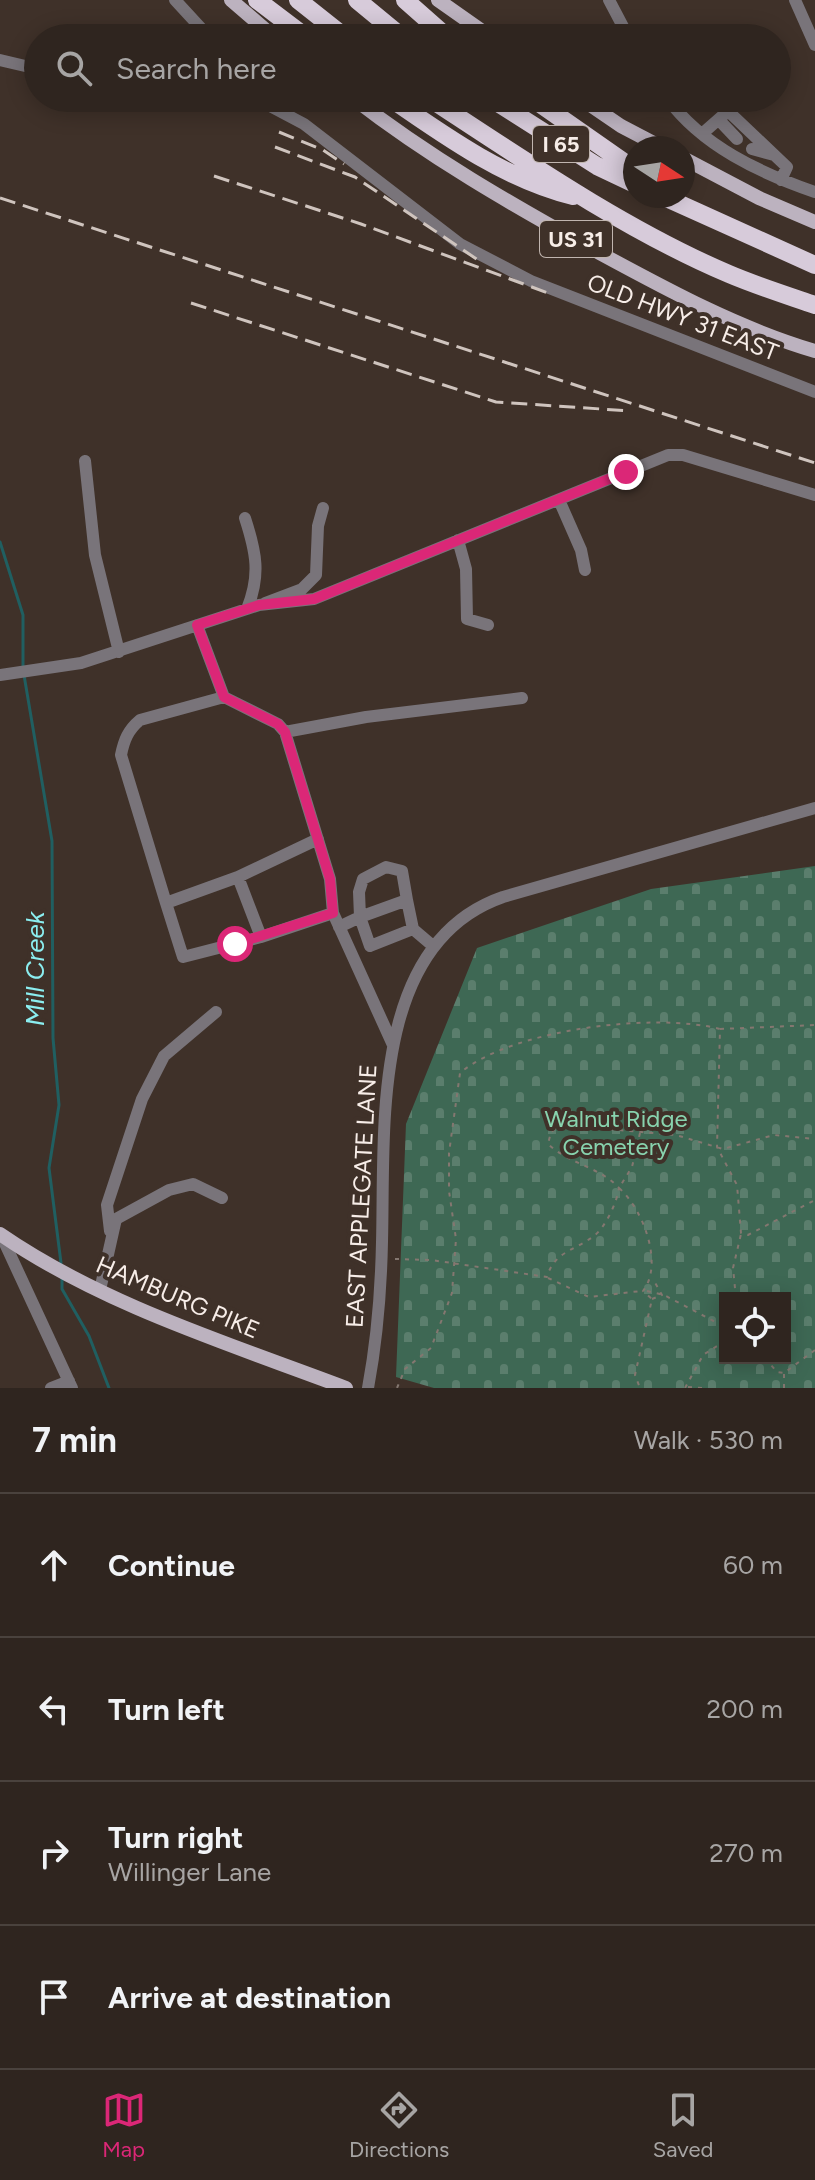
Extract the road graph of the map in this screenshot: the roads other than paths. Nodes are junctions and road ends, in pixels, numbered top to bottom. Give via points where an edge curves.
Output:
1 (175, 0) edge
2 (231, 0) edge
3 (257, 0) edge
4 (298, 0) edge
5 (357, 0) edge
6 (405, 0) edge
7 (438, 0) edge
8 (795, 0) edge
9 (614, 2) edge
10 (197, 24) edge
11 (259, 24) edge
12 (289, 24) edge
13 (328, 24) edge
14 (386, 24) edge
15 (432, 24) edge
16 (472, 24) edge
17 (623, 24) edge
18 (815, 45) edge
19 (0, 60) edge
20 (24, 66) edge
21 (281, 112) edge
22 (373, 112) edge
23 (411, 112) edge
24 (451, 112) edge
25 (512, 112) edge
26 (552, 112) edge
27 (603, 112) edge
28 (681, 112) edge
29 (727, 112) edge
30 (729, 112) edge
31 (719, 120) junction
32 (703, 133) junction
33 (643, 136) edge
34 (737, 139) dead end
35 (752, 149) dead end
36 (777, 156) junction
37 (623, 162) edge
38 (695, 164) edge
39 (623, 178) edge
40 (781, 180) junction
41 (815, 192) edge
42 (593, 201) junction
43 (689, 208) edge
44 (690, 208) edge
45 (693, 210) junction
46 (815, 222) edge
47 (815, 265) edge
48 (815, 305) edge
49 (815, 351) edge
50 (815, 392) edge
51 (85, 461) dead end
52 (815, 495) edge
53 (559, 500) junction
54 (323, 508) dead end
55 (245, 518) dead end
56 (458, 540) junction
57 (585, 570) dead end
58 (253, 607) junction
59 (197, 625) junction
60 (488, 625) dead end
61 (119, 652) junction
62 (6, 674) edge
63 (224, 697) junction
64 (522, 698) dead end
65 (285, 732) junction
66 (815, 808) edge
67 (318, 839) junction
68 (238, 877) junction
69 (407, 900) junction
70 (166, 903) junction
71 (333, 913) junction
72 (360, 917) junction
73 (339, 927) junction
74 (413, 929) junction
75 (261, 937) junction
76 (433, 946) junction
77 (216, 1012) dead end
78 (393, 1045) junction
79 (222, 1198) dead end
80 (110, 1231) junction
81 (1, 1235) edge
82 (96, 1288) junction
83 (70, 1384) edge
84 (51, 1388) edge
85 (346, 1388) edge
86 (368, 1388) edge

1 - 10 street
2 - 11 main road
3 - 12 highway
4 - 13 highway
5 - 14 highway
6 - 15 highway
7 - 16 main road
8 - 18 street
9 - 17 street
19 - 20 street
21 - 50 street, OLD HWY 31 EAST via 460,244 531,281
22 - 49 main road, US 31 via 482,188 683,298
23 - 42 highway via 537,187
24 - 42 highway, I 65
25 - 39 highway, I 65
26 - 37 highway
27 - 33 main road
28 - 32 street
29 - 31 street
30 - 36 street
31 - 32 street
31 - 34 street
32 - 40 street
35 - 36 street
36 - 40 street via 787,167
38 - 46 main road
40 - 41 street
42 - 48 highway, I 65 via 728,273
43 - 45 highway
44 - 45 highway
45 - 47 highway
51 - 61 street via 95,555
52 - 53 street via 668,455
53 - 56 street
53 - 57 street
54 - 58 street via 316,575 302,589
55 - 58 street via 258,567
56 - 58 street via 314,599
56 - 60 street via 466,569 467,619
58 - 59 street
59 - 61 street
59 - 63 street
61 - 62 street
63 - 65 street
63 - 70 street via 140,720 124,741 121,755
64 - 65 street
65 - 67 street
66 - 76 street, EAST APPLEGATE LANE via 482,904
67 - 68 street
67 - 71 street
68 - 70 street
68 - 75 street
69 - 72 street
69 - 72 street via 402,871 386,867 363,879
69 - 74 street
70 - 75 street via 183,957
71 - 73 street
71 - 75 street
72 - 73 street
72 - 74 street via 370,946
73 - 78 street
74 - 76 street
76 - 78 street, EAST APPLEGATE LANE
77 - 80 street via 164,1056 142,1099 107,1205
78 - 86 street, EAST APPLEGATE LANE via 386,1073 381,1258
79 - 80 street via 193,1184 169,1190 116,1219
80 - 82 street
81 - 82 main road, HAMBURG PIKE
81 - 83 street
82 - 85 main road, HAMBURG PIKE
83 - 84 street

